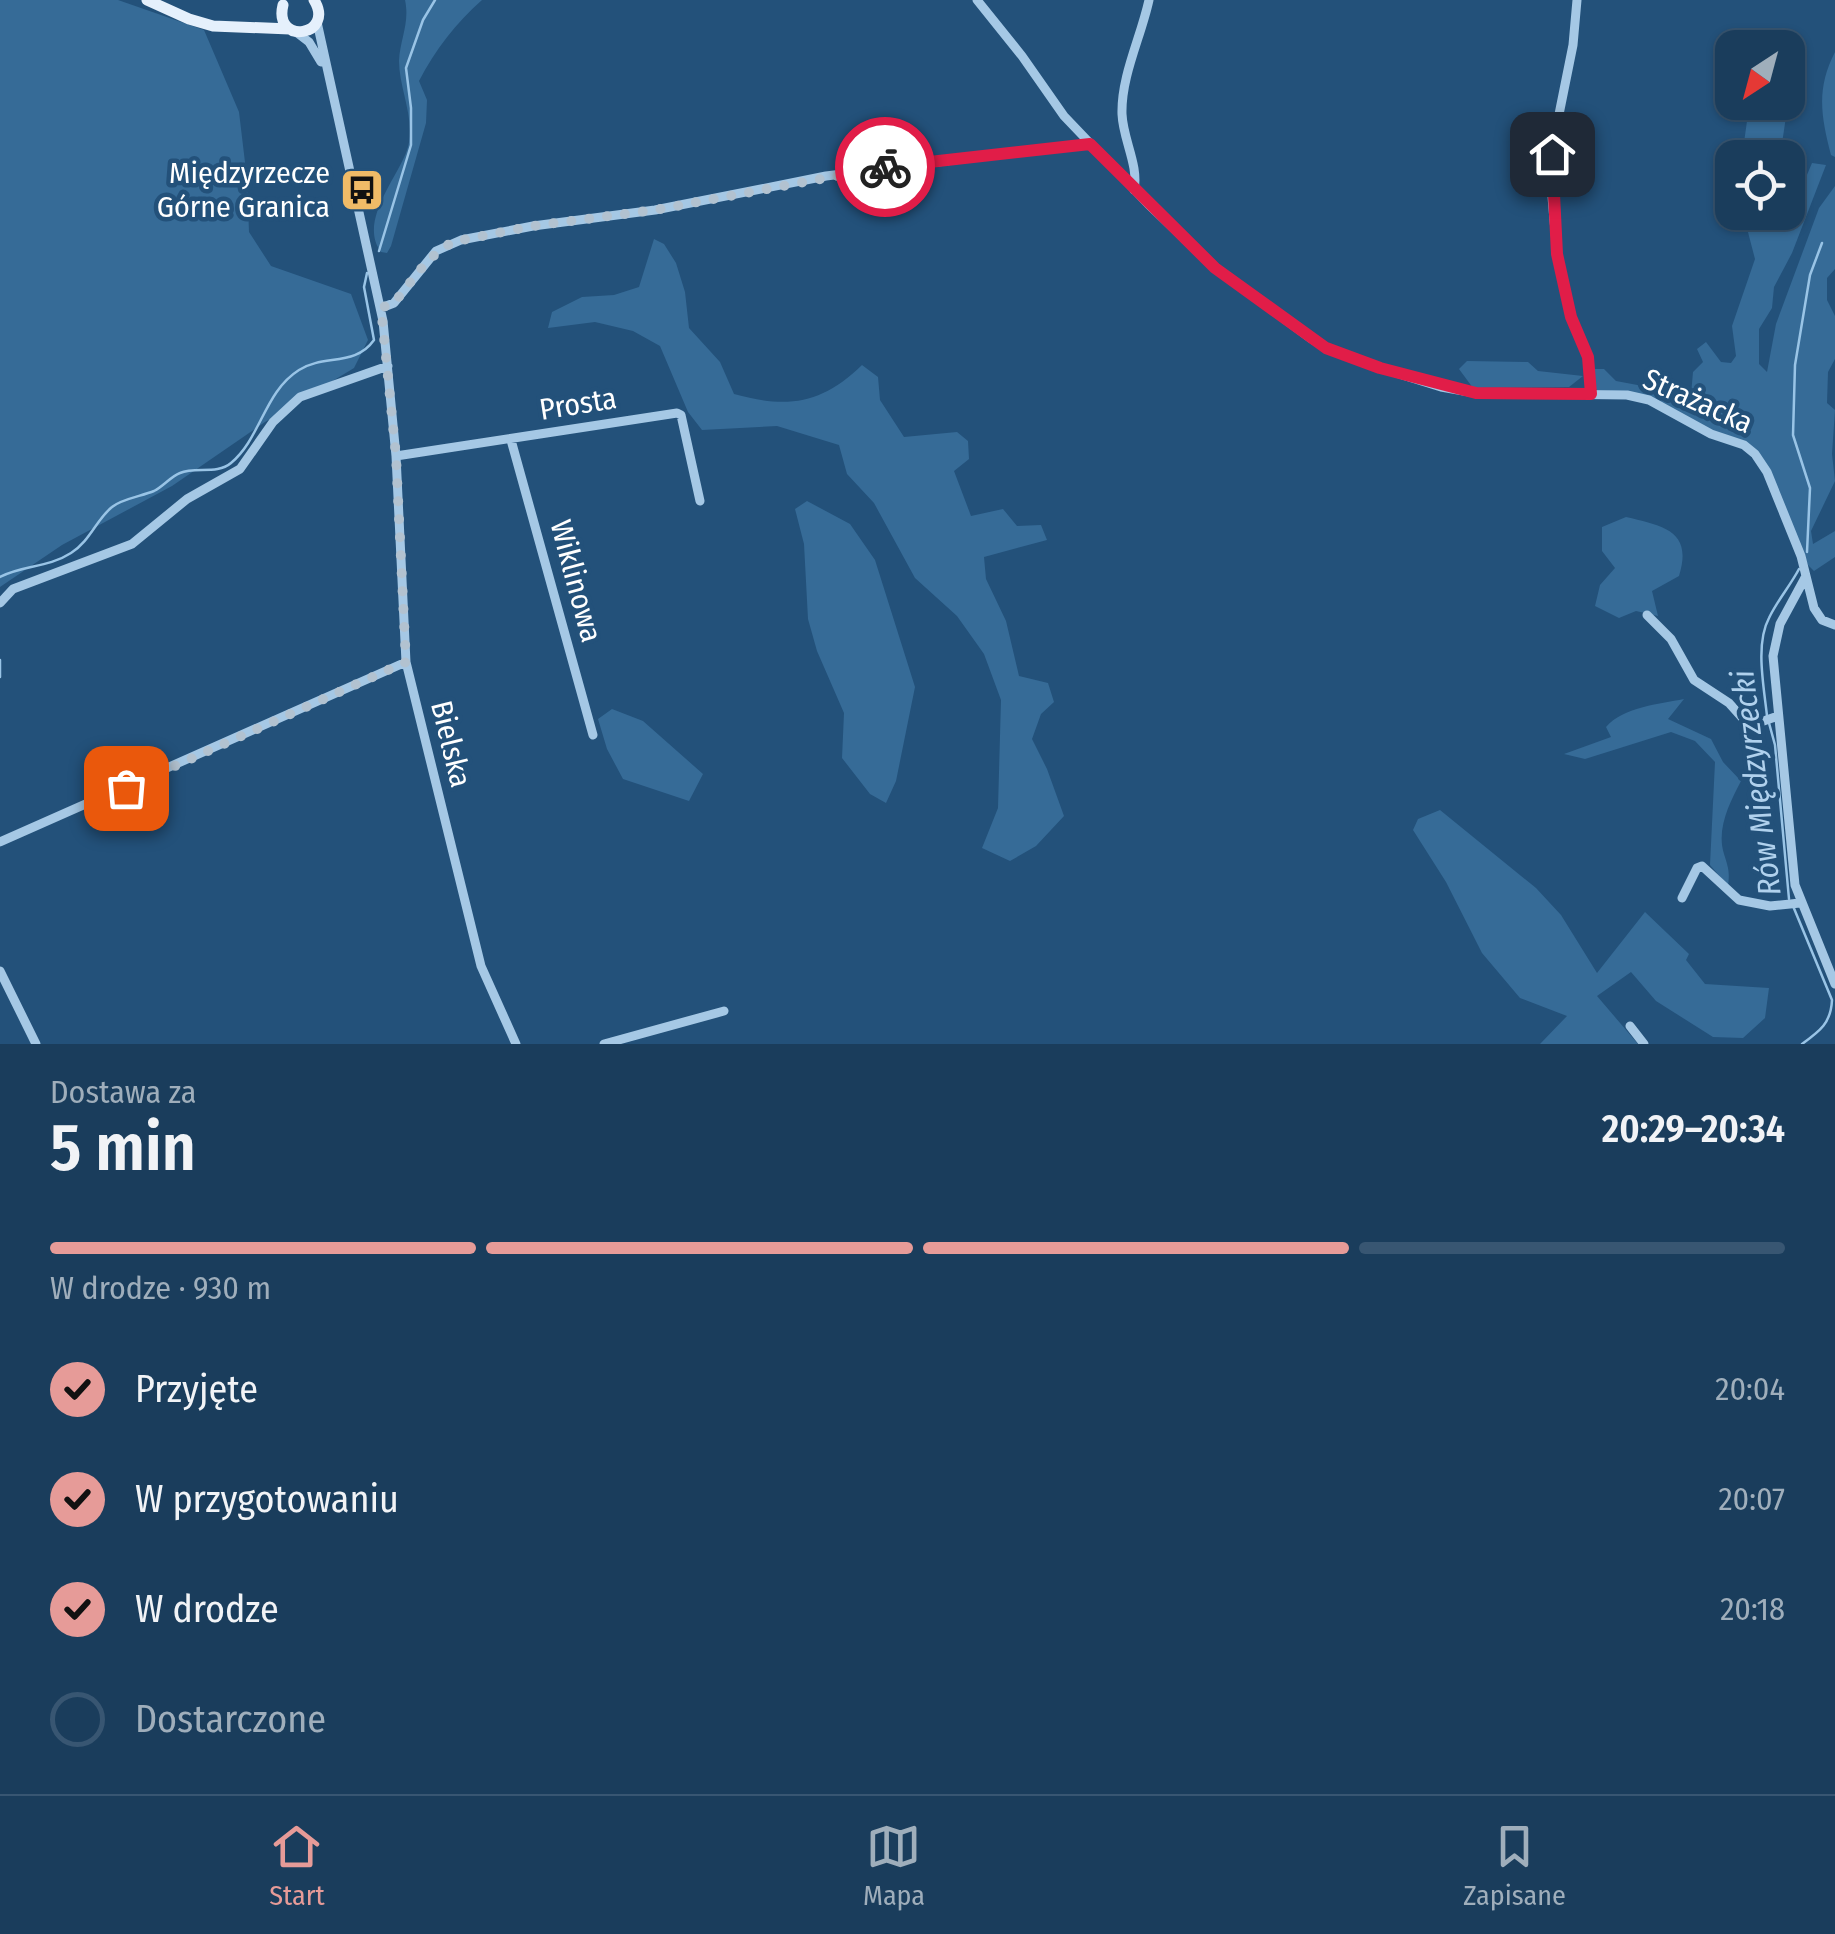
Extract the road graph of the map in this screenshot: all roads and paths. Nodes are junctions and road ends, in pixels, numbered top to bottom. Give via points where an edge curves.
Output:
1 (147, 0) edge
2 (314, 0) edge
3 (977, 0) edge
4 (1149, 0) edge
5 (1577, 0) edge
6 (285, 2) edge
7 (318, 21) junction
8 (241, 28) junction
9 (293, 30) junction
10 (330, 77) junction
11 (1090, 144) junction
12 (1134, 190) junction
13 (381, 308) junction
14 (388, 366) junction
15 (1591, 394) junction
16 (512, 440) junction
17 (396, 456) junction
18 (700, 501) dead end
19 (1806, 576) junction
20 (0, 603) edge
21 (1648, 616) dead end
22 (1835, 625) edge
23 (406, 662) junction
24 (1771, 719) junction
25 (593, 736) dead end
26 (0, 842) edge
27 (1682, 898) dead end
28 (1794, 904) junction
29 (0, 972) edge
30 (1835, 984) edge
31 (724, 1011) dead end
32 (1630, 1026) dead end
33 (36, 1044) edge
34 (516, 1044) edge
35 (604, 1044) edge
36 (1644, 1044) edge

1 - 8 main road via 197,22
2 - 7 main road
3 - 11 street, Strażacka
4 - 12 street via 1124,89
5 - 15 street via 1552,154 1552,197 1557,254 1588,357
6 - 8 main road via 268,19
6 - 9 main road via 282,19
7 - 9 main road via 308,31
7 - 10 street, Bielska
8 - 9 main road
9 - 10 street via 309,42
10 - 13 street, Bielska
11 - 12 street, Strażacka
11 - 13 street via 826,176 452,242 394,303
12 - 15 street, Strażacka via 1215,268 1326,348 1476,393
13 - 14 street, Bielska
14 - 17 street, Bielska
14 - 20 street via 300,397 240,469 187,499 132,544 13,589
15 - 19 street, Strażacka via 1650,400 1755,454
16 - 17 street, Prosta
16 - 18 street, Prosta via 681,415
16 - 25 street, Wiklinowa
17 - 23 street, Bielska
19 - 22 street, Strażacka via 1814,608
19 - 24 street via 1780,624
21 - 24 street via 1694,680 1746,722
23 - 26 street
23 - 34 street, Bielska via 481,966
24 - 28 street
27 - 28 street via 1702,866 1739,900
28 - 30 street
29 - 33 street
31 - 35 street
32 - 36 street

